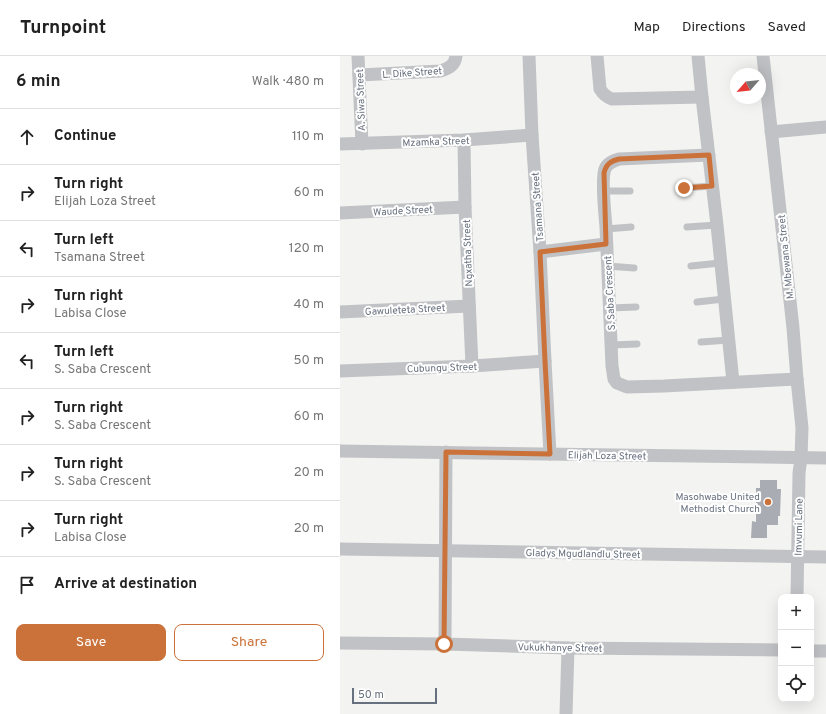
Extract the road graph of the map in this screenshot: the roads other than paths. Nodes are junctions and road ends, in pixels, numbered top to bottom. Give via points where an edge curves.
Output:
1 (358, 56) edge
2 (456, 56) edge
3 (529, 56) edge
4 (597, 56) edge
5 (698, 56) edge
6 (763, 56) edge
7 (359, 75) junction
8 (702, 97) junction
9 (826, 127) edge
10 (771, 132) junction
11 (532, 135) junction
12 (464, 140) junction
13 (340, 144) edge
14 (362, 144) junction
15 (709, 155) junction
16 (712, 186) junction
17 (684, 188) dead end
18 (604, 191) junction
19 (630, 191) dead end
20 (465, 208) junction
21 (340, 213) edge
22 (717, 225) junction
23 (631, 227) dead end
24 (687, 227) dead end
25 (606, 229) junction
26 (606, 244) junction
27 (540, 252) junction
28 (720, 263) junction
29 (607, 266) junction
30 (692, 266) dead end
31 (634, 268) dead end
32 (724, 299) junction
33 (697, 302) dead end
34 (469, 306) junction
35 (610, 308) junction
36 (636, 308) dead end
37 (340, 312) edge
38 (729, 340) junction
39 (701, 342) dead end
40 (637, 344) dead end
41 (611, 346) junction
42 (545, 361) junction
43 (472, 366) junction
44 (340, 371) edge
45 (797, 379) junction
46 (733, 382) junction
47 (340, 451) edge
48 (446, 452) junction
49 (550, 454) junction
50 (801, 458) junction
51 (826, 458) edge
52 (340, 549) edge
53 (446, 551) junction
54 (797, 556) junction
55 (826, 557) edge
56 (797, 594) edge
57 (340, 642) edge
58 (444, 644) junction
59 (568, 648) junction
60 (778, 650) edge
61 (814, 651) edge
62 (826, 651) edge
63 (566, 714) edge

1 - 7 street, A. Siwa Street
2 - 7 street, L. Dike Street via 451,67 441,71
3 - 11 street, Tsamana Street
4 - 8 street via 600,89 612,99
5 - 8 street
6 - 10 street, M. Mbewana Street
7 - 14 street, A. Siwa Street
8 - 15 street
9 - 10 street
10 - 45 street, M. Mbewana Street
11 - 12 street, Mzamka Street
11 - 27 street, Tsamana Street
12 - 14 street, Mzamka Street
12 - 20 street, Ngxatha Street
13 - 14 street, Mzamka Street
15 - 16 street
15 - 18 street, S. Saba Crescent via 612,161 605,168
16 - 17 lane
16 - 22 street
18 - 19 lane
18 - 25 street, S. Saba Crescent
20 - 21 street, Waude Street
20 - 34 street, Ngxatha Street
22 - 24 lane
22 - 28 street
23 - 25 lane
25 - 26 street, S. Saba Crescent
26 - 27 street
26 - 29 street, S. Saba Crescent
27 - 42 street, Tsamana Street
28 - 30 lane
28 - 32 street
29 - 31 lane
29 - 35 street, S. Saba Crescent
32 - 33 lane
32 - 38 street
34 - 37 street, Gawuleteta Street
34 - 43 street, Ngxatha Street
35 - 36 lane
35 - 41 street, S. Saba Crescent
38 - 39 lane
38 - 46 street
40 - 41 lane
41 - 46 street, S. Saba Crescent via 614,379 627,387
42 - 43 street, Cubungu Street
42 - 49 street, Tsamana Street
43 - 44 street, Cubungu Street
45 - 46 street, S. Saba Crescent
45 - 50 street, M. Mbewana Street via 802,428
47 - 48 street, Elijah Loza Street
48 - 49 street, Elijah Loza Street
48 - 53 street
49 - 50 street, Elijah Loza Street
50 - 51 street, Elijah Loza Street
50 - 54 street, Imvumi Lane
52 - 53 street, Gladys Mgudlandlu Street
53 - 54 street, Gladys Mgudlandlu Street
53 - 58 street
54 - 55 street, Gladys Mgudlandlu Street
54 - 56 street, Imvumi Lane
57 - 58 street, Vukukhanye Street
58 - 59 street, Vukukhanye Street
59 - 60 street, Vukukhanye Street
59 - 63 street
61 - 62 street

